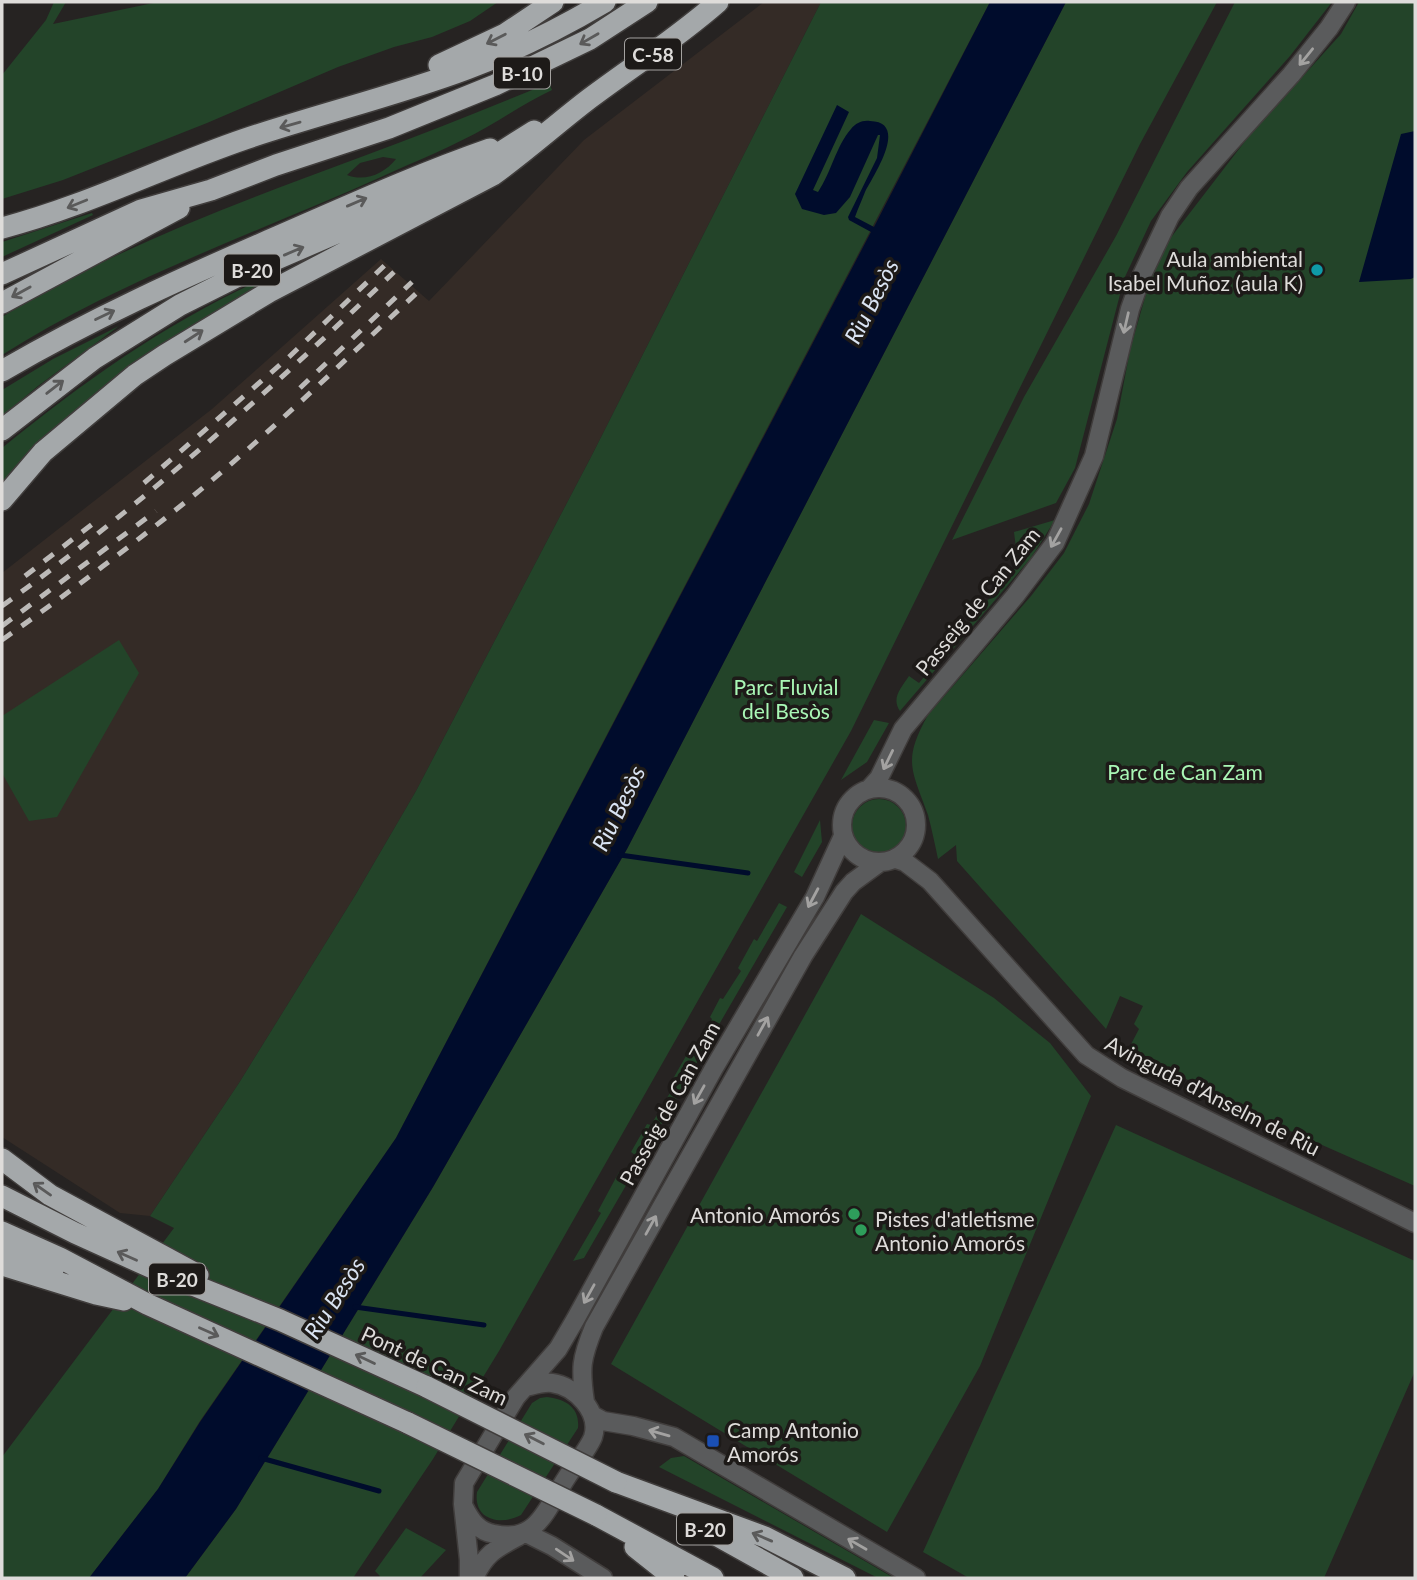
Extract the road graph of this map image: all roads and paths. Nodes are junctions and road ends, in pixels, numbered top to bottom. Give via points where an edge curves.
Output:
1 (553, 2) edge
2 (605, 2) edge
3 (647, 2) edge
4 (718, 2) edge
5 (1346, 2) edge
6 (585, 102) junction
7 (328, 114) junction
8 (519, 139) junction
9 (211, 190) junction
10 (2, 228) edge
11 (2, 274) edge
12 (2, 303) edge
13 (2, 371) edge
14 (2, 430) edge
15 (43, 452) junction
16 (2, 500) edge
17 (2, 518) edge
18 (870, 788) junction
19 (843, 836) junction
20 (895, 856) junction
21 (2, 1159) edge
22 (2, 1196) edge
23 (1415, 1223) edge
24 (80, 1225) junction
25 (2, 1232) edge
26 (2, 1249) edge
27 (2, 1265) edge
28 (53, 1269) junction
29 (526, 1387) junction
30 (588, 1408) junction
31 (616, 1482) junction
32 (463, 1504) junction
33 (596, 1515) junction
34 (523, 1535) junction
35 (468, 1578) edge
36 (474, 1578) edge
37 (603, 1578) edge
38 (674, 1578) edge
39 (713, 1578) edge
40 (793, 1578) edge
41 (845, 1578) edge
42 (916, 1578) edge

1 -> 7 highway via 496,39
2 - 7 highway via 509,52
3 -> 9 highway, B-10 via 590,39 527,71 389,128
4 - 6 highway, C-58
5 -> 18 street, Passeig de Can Zam via 1291,75 1189,188 1170,216 1130,309 1094,456 1055,543 902,729
6 - 8 highway, C-58
15 -> 6 highway via 135,375 174,349 269,292 493,175
7 -> 10 highway via 215,149 62,210
13 -> 8 highway via 171,283 442,165
14 -> 8 highway, B-20 via 86,364 180,305 454,182
9 - 11 highway via 141,211
9 -> 12 highway, B-10
15 - 16 highway
15 - 17 highway
18 - 19 street via 846,806
18 - 20 street via 895,791 910,804 916,824
19 - 20 street via 859,857
19 -> 29 street, Passeig de Can Zam via 815,897 558,1349
20 - 23 street, Avinguda d'Anselm de Riu via 930,881 1086,1055 1122,1078
30 -> 20 street, Passeig de Can Zam via 582,1357 594,1327 803,956 853,882
24 -> 21 highway via 50,1195
22 - 24 highway, B-20
31 -> 24 highway, Pont de Can Zam / B-20, bridge via 508,1426 280,1320 168,1275
25 - 28 highway
26 - 28 highway
27 - 28 highway
28 -> 33 highway, B-20, bridge via 147,1304 357,1398
29 - 30 street via 555,1383 572,1390
29 - 32 street, Passeig de Can Zam via 516,1396 464,1483
30 - 34 street, Passeig de Can Zam via 593,1436 540,1521
42 -> 30 street via 674,1437 603,1421
31 - 40 highway, B-20
41 -> 31 highway via 765,1537
32 - 34 street via 481,1530
32 - 35 street
33 - 38 highway
33 - 39 highway, B-20
34 - 36 street, Passeig de Can Zam via 492,1551
34 -> 37 street via 552,1546

